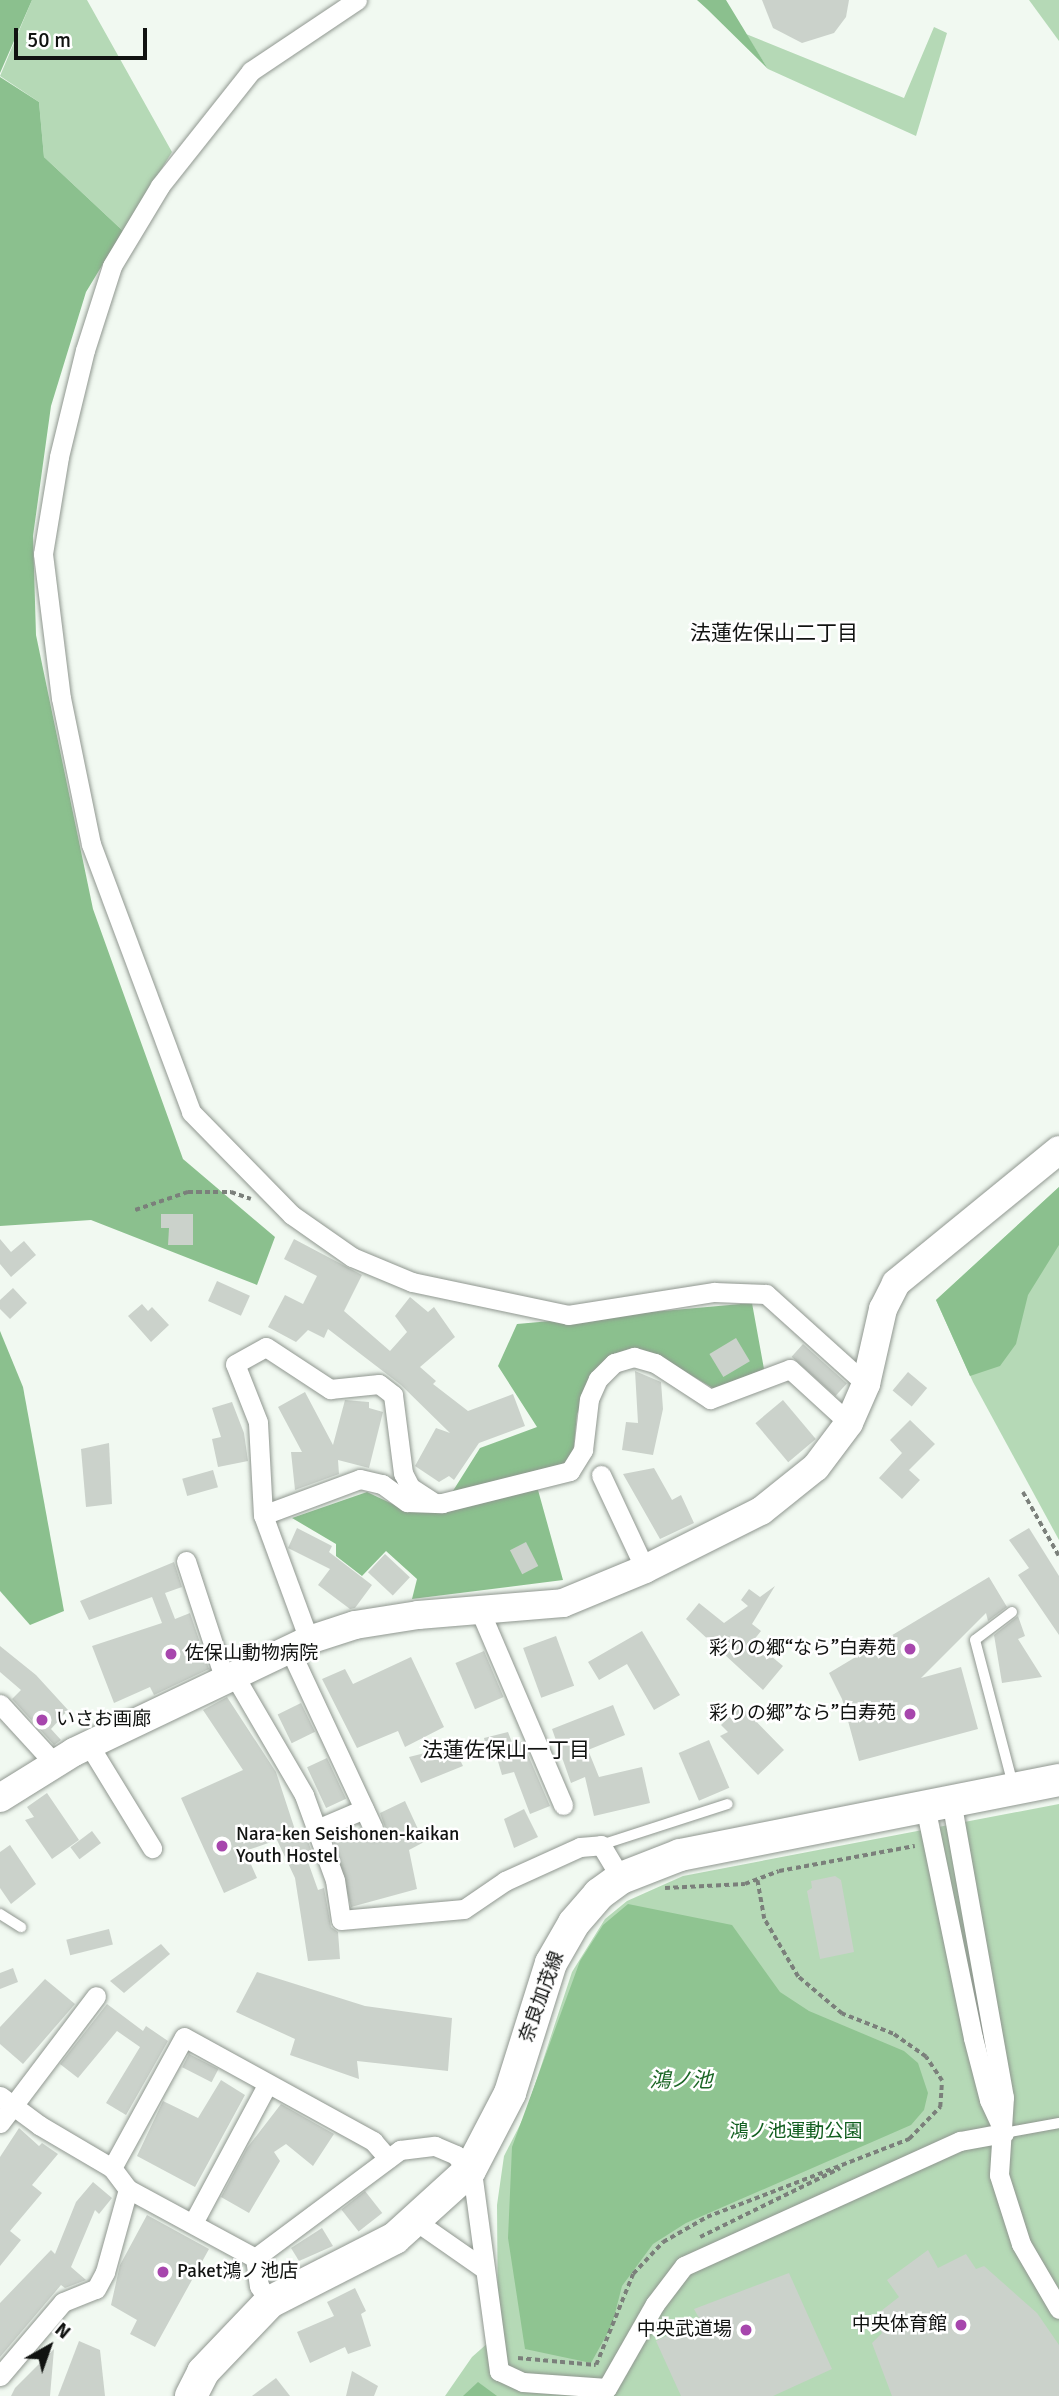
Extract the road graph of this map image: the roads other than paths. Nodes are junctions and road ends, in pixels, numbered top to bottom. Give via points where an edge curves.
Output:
1 (357, 0) edge
2 (1059, 1150) edge
3 (866, 1384) junction
4 (849, 1423) junction
5 (601, 1475) dead end
6 (434, 1502) junction
7 (263, 1515) junction
8 (186, 1561) dead end
9 (645, 1569) junction
10 (480, 1611) junction
11 (1012, 1612) dead end
12 (299, 1644) junction
13 (230, 1678) junction
14 (0, 1704) edge
15 (89, 1745) junction
16 (54, 1763) junction
17 (1059, 1780) edge
18 (1014, 1789) junction
19 (0, 1798) edge
20 (564, 1804) dead end
21 (728, 1804) dead end
22 (938, 1804) junction
23 (364, 1809) junction
24 (373, 1828) dead end
25 (317, 1829) junction
26 (601, 1845) junction
27 (152, 1848) dead end
28 (621, 1878) junction
29 (0, 1914) edge
30 (21, 1927) dead end
31 (96, 1996) dead end
32 (267, 2085) junction
33 (6, 2100) edge
34 (0, 2123) edge
35 (1059, 2123) edge
36 (1004, 2133) junction
37 (388, 2158) junction
38 (112, 2168) junction
39 (470, 2170) junction
40 (128, 2189) junction
41 (192, 2222) junction
42 (418, 2222) junction
43 (255, 2258) junction
44 (483, 2268) junction
45 (271, 2302) junction
46 (1059, 2309) edge
47 (0, 2376) edge
48 (202, 2388) edge
49 (535, 2390) edge

1 - 3 street via 251,71 160,186 112,266 85,350 59,457 43,554 61,698 91,844 191,1112 292,1215 352,1257 412,1282 568,1315 714,1292 766,1294
2 - 3 street via 896,1283 883,1309
3 - 4 street
4 - 6 street via 790,1369 710,1399 655,1363 634,1357 614,1363 598,1379 589,1399 583,1450 570,1471
4 - 9 street via 816,1467 783,1496 726,1531
5 - 9 street
6 - 7 street via 407,1502 382,1484 360,1479
6 - 7 street via 410,1487 403,1473 393,1395 379,1384 330,1389 266,1347 235,1364 258,1422
7 - 12 street
8 - 13 street
9 - 10 street via 563,1603
10 - 12 street via 355,1625
10 - 20 street
11 - 18 lane via 975,1640
12 - 13 street
12 - 23 street
13 - 15 street
13 - 25 street via 304,1795
14 - 16 street
15 - 16 street
15 - 27 street
16 - 19 street
17 - 18 main road, 奈良加茂線
18 - 22 main road, 奈良加茂線
21 - 26 lane
22 - 28 main road, 奈良加茂線 via 680,1855
22 - 36 street via 1004,2097
22 - 36 street via 973,2038 989,2100
23 - 24 street
23 - 25 street
25 - 26 street via 335,1880 341,1920 464,1909 505,1881 558,1855
26 - 28 street
28 - 39 main road, 奈良加茂線 via 584,1907 551,1963 510,2093
29 - 30 lane
31 - 33 street
32 - 37 street via 373,2141
32 - 38 street via 184,2037
32 - 41 street
33 - 34 street
33 - 38 street
35 - 36 lane
36 - 46 street via 999,2175 1021,2244
36 - 49 street via 960,2141 684,2266 655,2304 607,2388
37 - 39 street via 425,2144 456,2155
37 - 43 street
38 - 40 street
39 - 42 main road, 奈良加茂線
39 - 44 street via 479,2202
40 - 41 street
40 - 47 street via 96,2289 63,2302
41 - 43 street
42 - 44 street
42 - 45 main road, 奈良加茂線
43 - 45 street via 259,2286
44 - 49 street via 495,2364 506,2377
45 - 48 main road, 奈良加茂線

